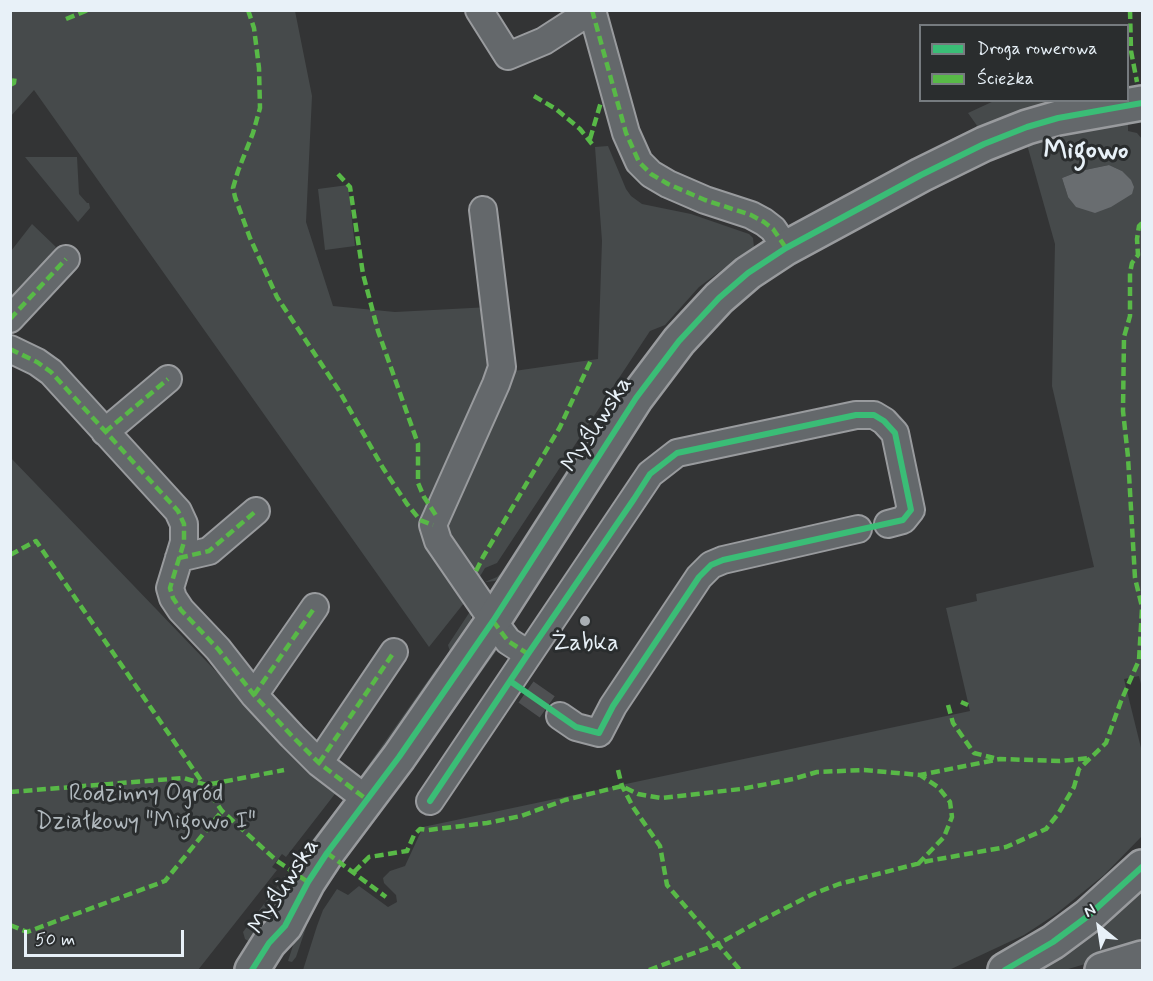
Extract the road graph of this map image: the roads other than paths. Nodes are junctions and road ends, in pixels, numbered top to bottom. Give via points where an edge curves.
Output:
1 (479, 10) edge
2 (592, 10) edge
3 (1143, 102) edge
4 (483, 210) dead end
5 (786, 248) junction
6 (66, 259) dead end
7 (10, 319) edge
8 (10, 349) edge
9 (168, 379) dead end
10 (105, 432) junction
11 (256, 511) dead end
12 (888, 524) dead end
13 (858, 529) dead end
14 (179, 558) junction
15 (315, 607) dead end
16 (493, 621) junction
17 (394, 652) dead end
18 (528, 654) junction
19 (254, 695) junction
20 (560, 716) tunnel mouth
21 (319, 763) junction
22 (366, 799) junction
23 (430, 801) dead end
24 (1143, 867) edge
25 (285, 926) junction
26 (1143, 958) edge
27 (252, 970) edge
28 (278, 970) edge
29 (1005, 970) edge
30 (1102, 970) edge

1 - 2 street via 508,56 544,41
2 - 5 street via 626,133 639,162 668,184 764,222
3 - 5 street, Myśliwska via 1058,118 984,144
4 - 16 street via 502,367 433,525 438,541
5 - 16 street, Myśliwska via 719,298 665,358
6 - 7 street
8 - 10 street via 51,372
9 - 10 street
10 - 14 street via 178,511 184,524
11 - 14 street via 209,551
12 - 18 street via 903,520 911,510 895,433 874,415 856,415 678,453 650,474
13 - 20 street via 711,565 699,577 613,706 599,733 576,727
14 - 19 street via 170,588 173,598
15 - 19 street
16 - 18 street via 508,641
16 - 22 street, Myśliwska
17 - 21 street
18 - 23 street via 518,687
19 - 21 street
21 - 22 street
22 - 25 street, Myśliwska via 308,882
24 - 29 street via 1088,916
25 - 27 street, Myśliwska
25 - 28 street, Myśliwska
26 - 30 street

